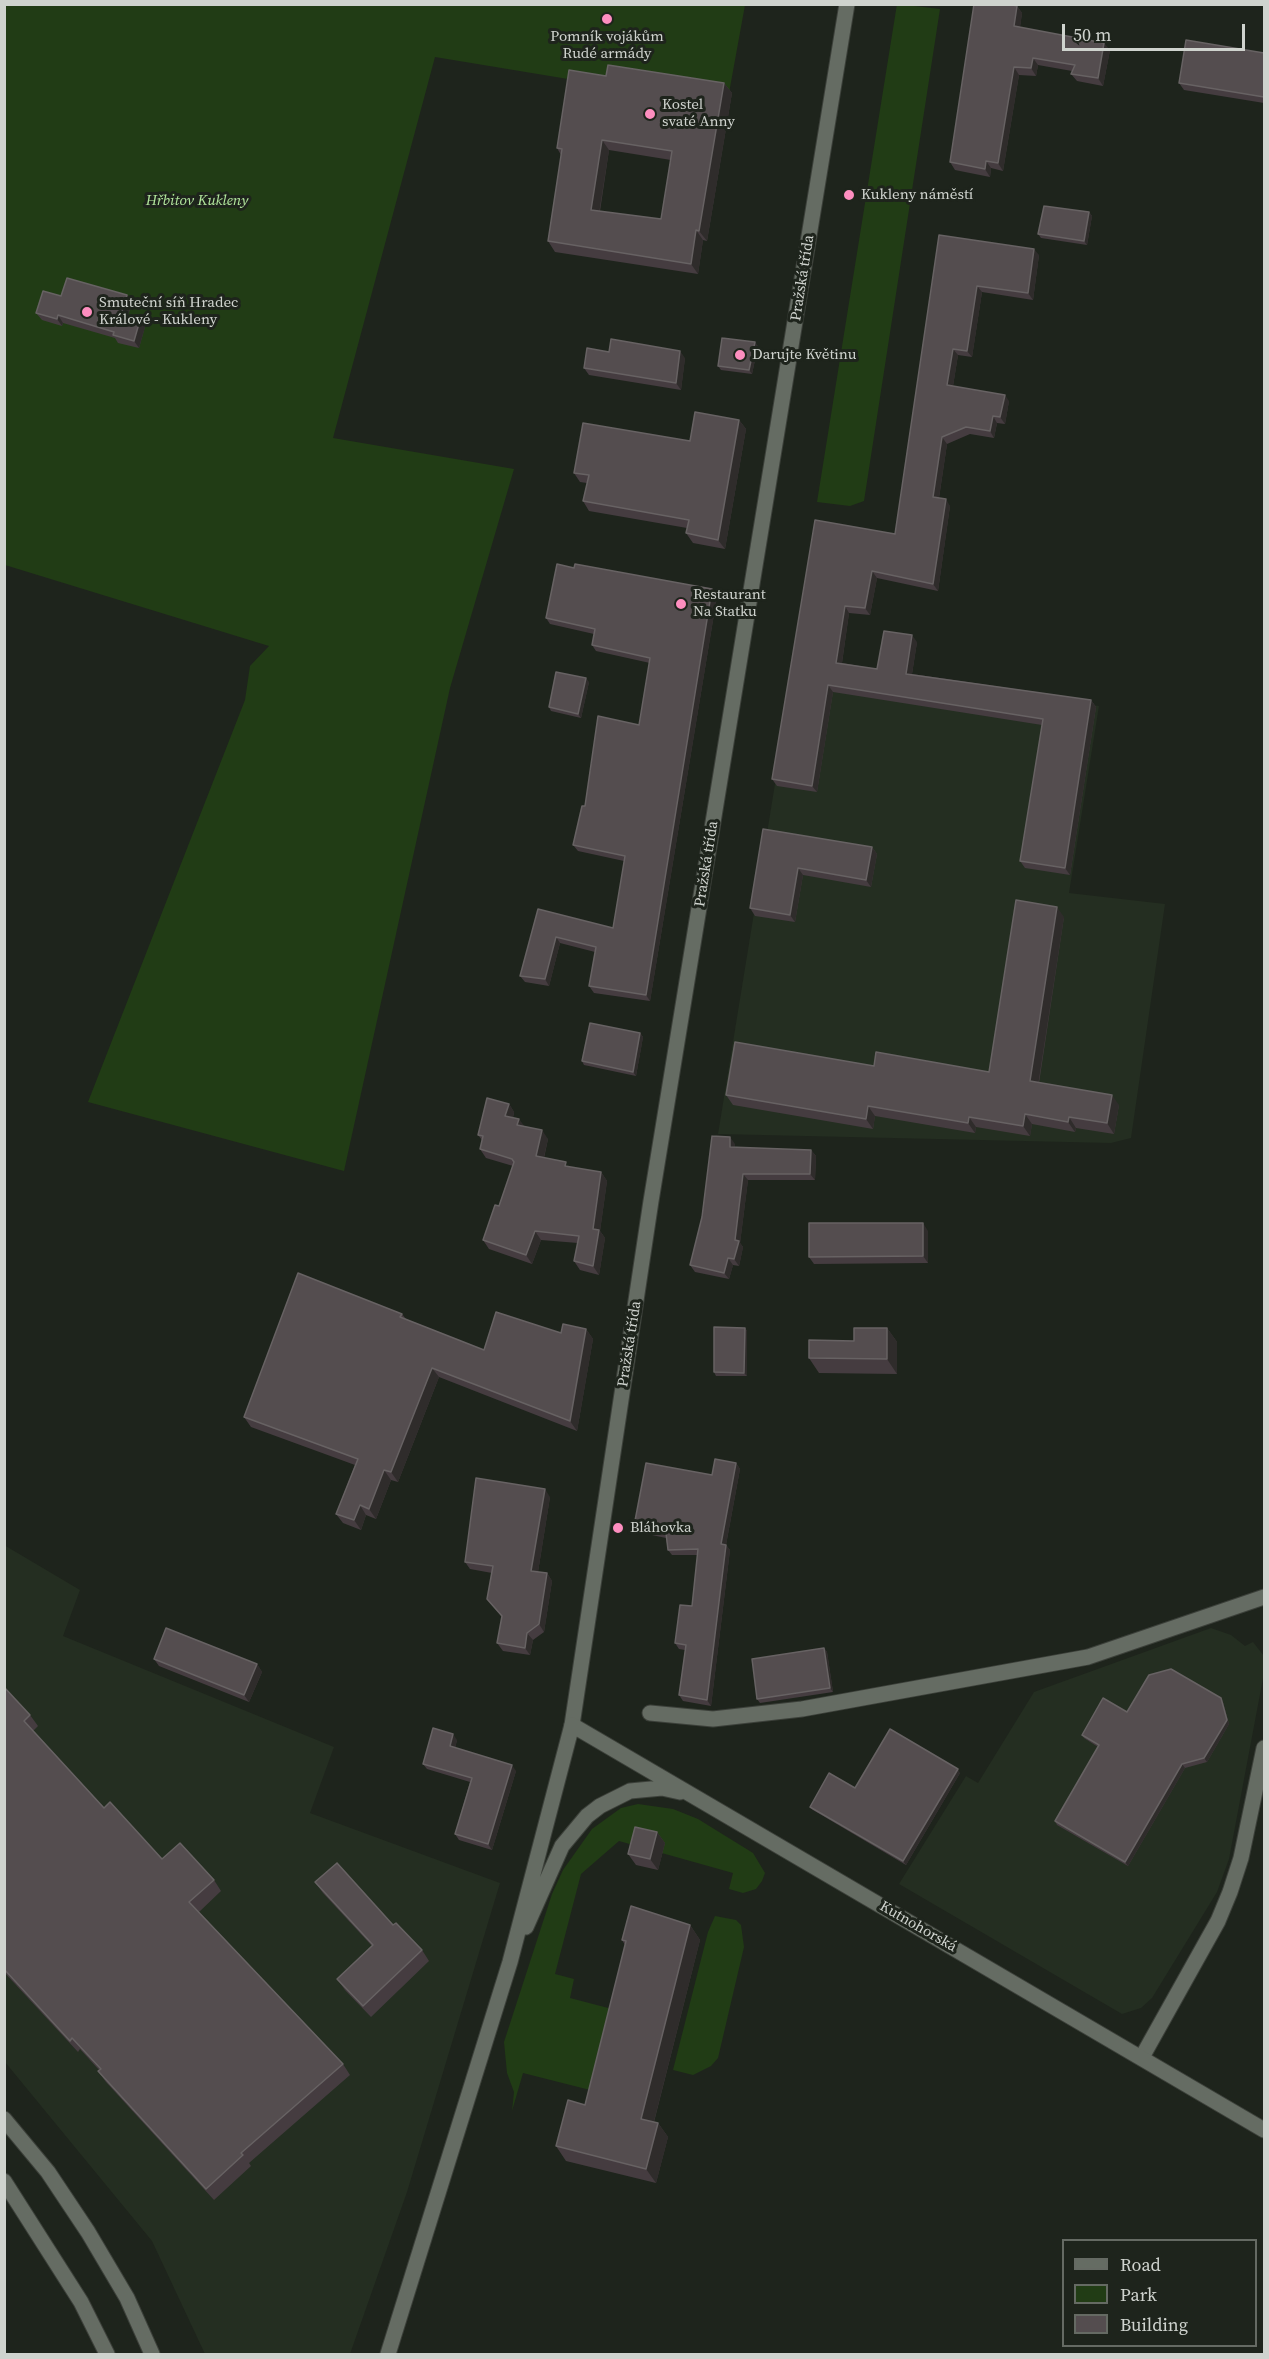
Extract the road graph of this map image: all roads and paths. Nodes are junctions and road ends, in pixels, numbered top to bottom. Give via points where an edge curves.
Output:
1 (847, 4) edge
2 (1264, 1597) edge
3 (650, 1713) dead end
4 (572, 1725) junction
5 (1264, 1748) edge
6 (704, 1802) junction
7 (510, 1962) junction
8 (1142, 2057) junction
9 (4, 2119) edge
10 (1264, 2130) edge
11 (4, 2181) edge
12 (107, 2355) edge
13 (152, 2355) edge
14 (388, 2355) edge

1 - 4 street, Pražská třída via 651,1202
2 - 3 street via 1088,1657 1054,1664 802,1709 713,1719
4 - 6 street, Kutnohorská
4 - 7 street, Pražská třída
5 - 8 street via 1230,1892 1218,1921
6 - 7 street via 676,1791 646,1788 615,1797 587,1816 552,1863
6 - 8 street, Kutnohorská
7 - 14 street
8 - 10 street, Kutnohorská
9 - 13 street via 48,2172 88,2232 126,2298
11 - 12 street via 81,2302

